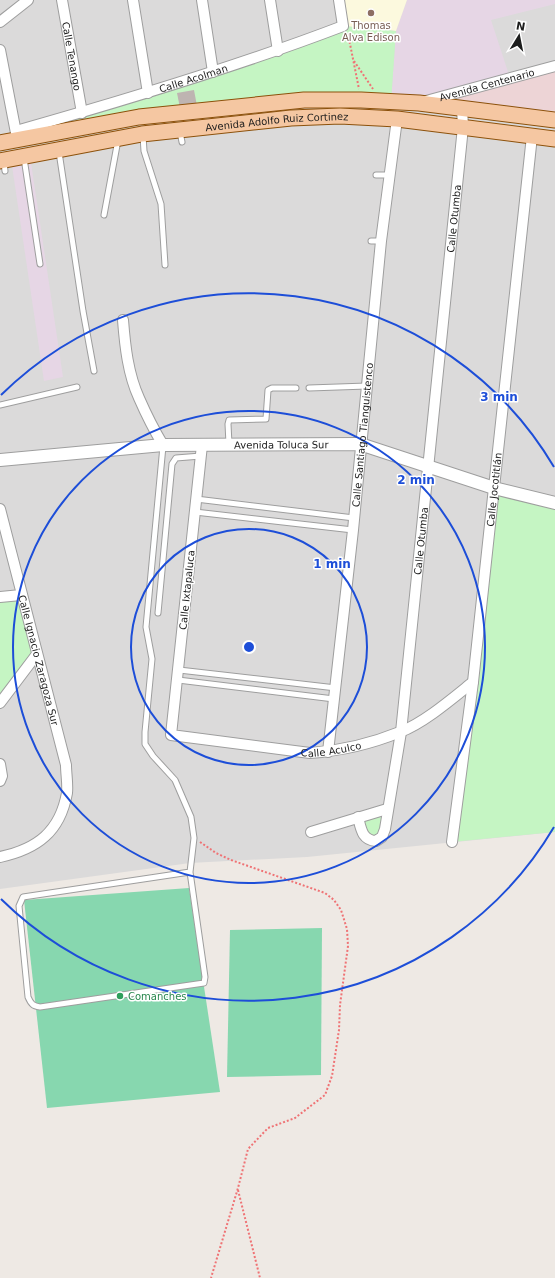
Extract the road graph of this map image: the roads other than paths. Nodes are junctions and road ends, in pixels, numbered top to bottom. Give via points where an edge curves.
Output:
1 (28, 0) edge
2 (62, 0) edge
3 (133, 0) edge
4 (202, 0) edge
5 (270, 0) edge
6 (339, 0) edge
7 (0, 22) edge
8 (0, 50) edge
9 (278, 51) junction
10 (555, 66) edge
11 (212, 72) junction
12 (148, 93) junction
13 (304, 100) junction
14 (419, 103) junction
15 (462, 108) junction
16 (82, 113) junction
17 (304, 118) junction
18 (397, 119) junction
19 (555, 120) edge
20 (464, 127) junction
21 (142, 134) junction
22 (16, 136) junction
23 (532, 136) junction
24 (118, 139) junction
25 (555, 139) edge
26 (0, 143) edge
27 (59, 151) junction
28 (24, 157) junction
29 (3, 164) edge
30 (376, 175) dead end
31 (390, 175) junction
32 (104, 215) dead end
33 (40, 264) dead end
34 (166, 265) dead end
35 (123, 320) dead end
36 (94, 371) dead end
37 (76, 386) dead end
38 (367, 386) junction
39 (296, 388) dead end
40 (309, 388) dead end
41 (0, 405) edge
42 (229, 444) junction
43 (360, 444) junction
44 (163, 445) junction
45 (201, 450) junction
46 (0, 460) edge
47 (428, 467) junction
48 (494, 488) junction
49 (196, 499) junction
50 (555, 503) edge
51 (0, 509) edge
52 (195, 512) junction
53 (354, 518) junction
54 (2, 527) edge
55 (353, 530) junction
56 (21, 595) junction
57 (0, 597) edge
58 (158, 613) dead end
59 (37, 654) junction
60 (179, 670) junction
61 (178, 680) junction
62 (473, 682) junction
63 (335, 693) junction
64 (0, 703) edge
65 (401, 732) junction
66 (171, 735) joint
67 (328, 752) junction
68 (0, 764) edge
69 (0, 781) edge
70 (387, 809) junction
71 (358, 817) junction
72 (311, 832) dead end
73 (452, 842) dead end
74 (0, 857) edge
75 (190, 872) junction

1 - 7 street
2 - 16 street, Calle Tenango
3 - 12 street
4 - 11 street
5 - 9 street
6 - 9 street, Calle Acolman via 343,26
8 - 22 street
9 - 11 street, Calle Acolman
10 - 14 street, Avenida Centenario
11 - 12 street, Calle Acolman
12 - 16 street, Calle Acolman
13 - 14 main road, Avenida Adolfo Ruiz Cortinez
13 - 17 main road
13 - 22 main road, Avenida Adolfo Ruiz Cortinez via 139,117
14 - 15 main road, Avenida Adolfo Ruiz Cortinez
15 - 19 main road, Avenida Adolfo Ruiz Cortinez
15 - 20 street, Calle Otumba
16 - 22 street, Calle Acolman
17 - 18 main road, Avenida Adolfo Ruiz Cortinez via 340,116
17 - 21 main road, Avenida Adolfo Ruiz Cortinez via 181,136
18 - 20 main road, Avenida Adolfo Ruiz Cortinez
18 - 31 street, Calle Santiago Tianguistenco
20 - 23 main road, Avenida Adolfo Ruiz Cortinez
20 - 47 street, Calle Otumba
21 - 24 main road, Avenida Adolfo Ruiz Cortinez
21 - 34 lane via 144,151 161,204
22 - 26 main road, Avenida Adolfo Ruiz Cortinez
23 - 25 main road, Avenida Adolfo Ruiz Cortinez
23 - 48 street, Calle Jocotitlán
24 - 27 main road, Avenida Adolfo Ruiz Cortinez
24 - 32 lane
27 - 28 main road, Avenida Adolfo Ruiz Cortinez
27 - 36 lane
28 - 29 main road, Avenida Adolfo Ruiz Cortinez
28 - 33 lane
30 - 31 lane
31 - 38 street, Calle Santiago Tianguistenco via 376,241
35 - 44 street via 126,353 138,397
37 - 41 lane
38 - 40 lane
38 - 43 street, Calle Santiago Tianguistenco
39 - 42 lane via 268,390 266,419 230,420
42 - 43 street, Avenida Toluca Sur
42 - 45 street, Avenida Toluca Sur
43 - 47 street, Avenida Toluca Sur
43 - 53 street, Calle Santiago Tianguistenco
44 - 45 street, Avenida Toluca Sur
44 - 46 street, Avenida Toluca Sur
44 - 75 lane via 146,627 152,659 145,732 146,744 153,756 175,780 191,817 194,838
45 - 49 street, Calle Ixtapaluca
45 - 58 lane via 176,458 172,464
47 - 48 street, Avenida Toluca Sur
47 - 65 street, Calle Otumba
48 - 50 street, Avenida Toluca Sur
48 - 62 street, Calle Jocotitlán
49 - 52 street, Calle Ixtapaluca
49 - 53 lane
51 - 54 street, Calle Ignacio Zaragoza Sur
52 - 55 lane
52 - 60 street, Calle Ixtapaluca
53 - 55 street, Calle Santiago Tianguistenco
54 - 56 street, Calle Ignacio Zaragoza Sur
55 - 63 street, Calle Santiago Tianguistenco
56 - 57 street
56 - 59 street, Calle Ignacio Zaragoza Sur
59 - 64 street
59 - 74 street, Calle Ignacio Zaragoza Sur via 66,765 67,791 62,812 48,834 33,847
60 - 61 street, Calle Ixtapaluca
60 - 63 lane
61 - 63 lane
61 - 66 street, Calle Ixtapaluca
62 - 65 street, Calle Aculco via 440,708
62 - 73 street, Calle Jocotitlán
63 - 67 street, Calle Santiago Tianguistenco
65 - 67 street, Calle Aculco
65 - 70 street, Calle Otumba
66 - 67 street, Calle Aculco via 310,753
68 - 69 street
70 - 71 street
70 - 71 street, Calle Otumba via 385,829 382,837 376,841 369,840 363,835
71 - 72 street
75 - 75 lane via 204,983 40,1007 30,1002 18,906 22,897

